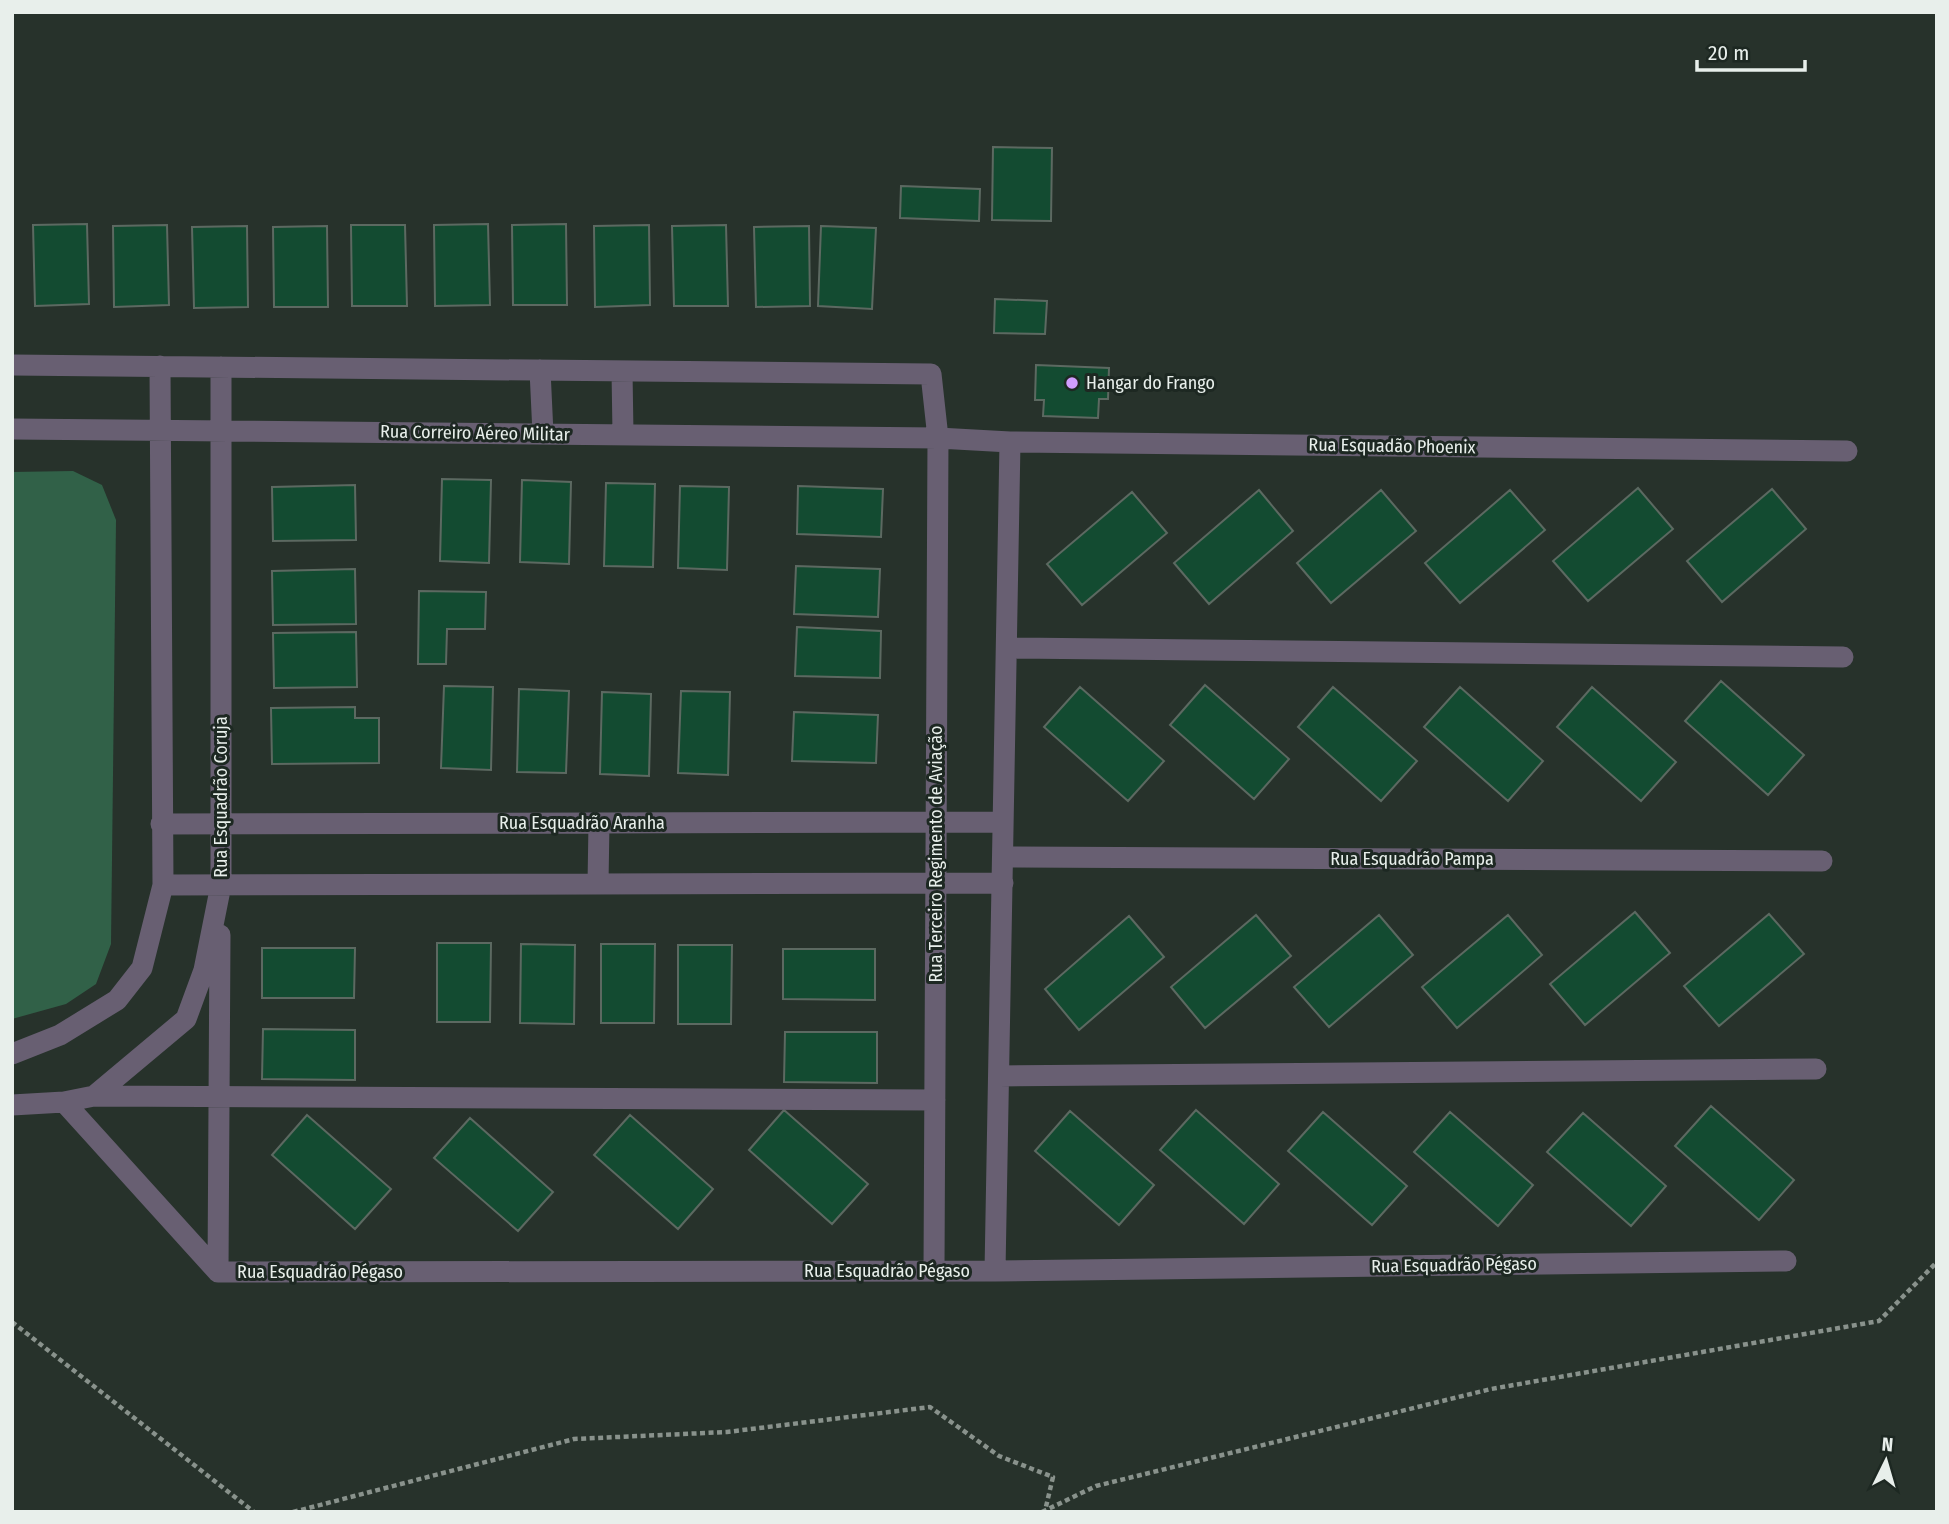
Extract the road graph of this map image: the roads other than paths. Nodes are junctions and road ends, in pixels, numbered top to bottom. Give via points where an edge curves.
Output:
1 (12, 365) edge
2 (160, 366) junction
3 (221, 367) junction
4 (540, 370) junction
5 (622, 371) junction
6 (12, 429) edge
7 (159, 430) junction
8 (220, 431) junction
9 (543, 434) junction
10 (623, 434) junction
11 (938, 438) junction
12 (1010, 442) junction
13 (1847, 451) dead end
14 (1007, 648) junction
15 (1843, 657) dead end
16 (936, 822) junction
17 (1003, 822) junction
18 (599, 823) junction
19 (162, 824) junction
20 (222, 824) junction
21 (1003, 857) junction
22 (1822, 861) dead end
23 (936, 883) junction
24 (1003, 883) junction
25 (598, 884) junction
26 (163, 885) junction
27 (221, 885) junction
28 (12, 1054) edge
29 (1816, 1069) dead end
30 (999, 1076) junction
31 (94, 1096) junction
32 (219, 1097) junction
33 (935, 1100) junction
34 (64, 1102) junction
35 (12, 1105) edge
36 (1786, 1262) dead end
37 (934, 1270) junction
38 (995, 1271) junction
39 (218, 1272) junction

1 - 2 street
2 - 3 street
2 - 7 street
3 - 4 street
3 - 8 street, Rua Esquadrão Coruja
4 - 5 street
4 - 9 street
5 - 10 street
5 - 11 street, Rua Terceiro Regimento de Aviação via 931,374
6 - 7 street, Rua Correiro Aéreo Militar
7 - 8 street, Rua Correiro Aéreo Militar
7 - 19 street
8 - 9 street, Rua Correiro Aéreo Militar
8 - 20 street, Rua Esquadrão Coruja
9 - 10 street, Rua Correiro Aéreo Militar
10 - 11 street, Rua Correiro Aéreo Militar
11 - 12 street, Rua Esquadão Phoenix
11 - 16 street, Rua Terceiro Regimento de Aviação
12 - 13 street, Rua Esquadão Phoenix
12 - 14 street
14 - 15 street
14 - 17 street
16 - 17 street, Rua Esquadrão Aranha
16 - 18 street, Rua Esquadrão Aranha
16 - 23 street, Rua Terceiro Regimento de Aviação
17 - 21 street
18 - 20 street, Rua Esquadrão Aranha
18 - 25 street
19 - 20 street, Rua Esquadrão Aranha
19 - 26 street
20 - 27 street, Rua Esquadrão Coruja
21 - 22 street, Rua Esquadrão Pampa
21 - 24 street
23 - 24 street
23 - 25 street
23 - 33 street, Rua Terceiro Regimento de Aviação
24 - 30 street
25 - 27 street
26 - 27 street
26 - 28 street via 142,968 117,1000 60,1035
27 - 31 street, Rua Esquadrão Coruja via 204,970 186,1019
27 - 32 street
29 - 30 street
30 - 38 street
31 - 32 street
31 - 34 street, Rua Esquadrão Coruja
32 - 33 street
32 - 39 street
33 - 37 street, Rua Terceiro Regimento de Aviação
34 - 35 street, Rua Esquadrão Coruja
34 - 39 street, Rua Esquadrão Pégaso
36 - 38 street, Rua Esquadrão Pégaso
37 - 38 street, Rua Esquadrão Pégaso
37 - 39 street, Rua Esquadrão Pégaso

